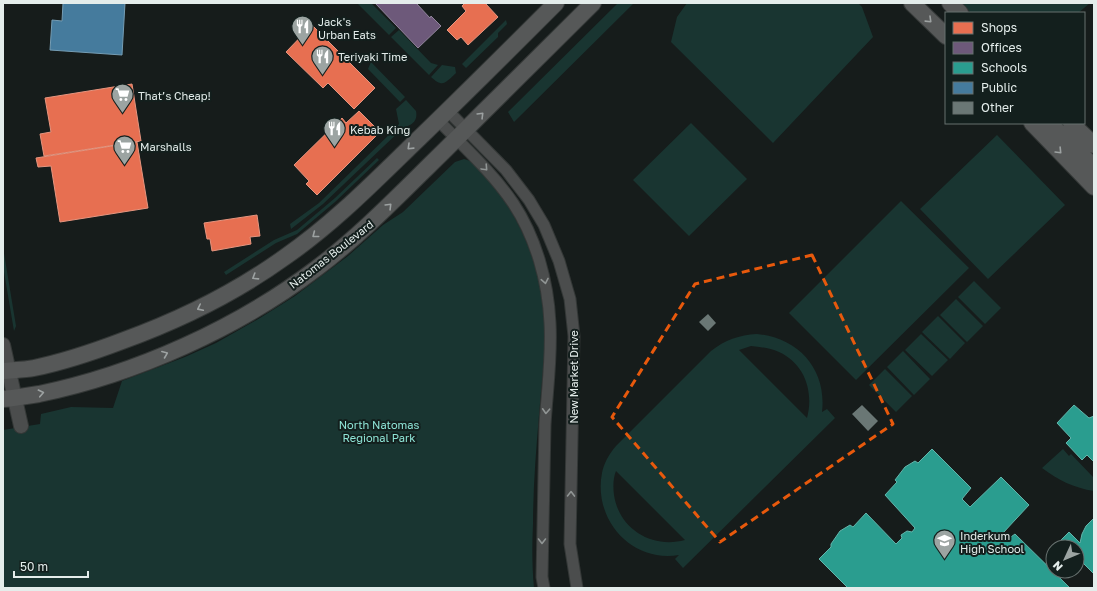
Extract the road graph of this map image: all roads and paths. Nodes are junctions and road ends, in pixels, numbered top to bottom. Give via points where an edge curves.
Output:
1 (556, 3) edge
2 (593, 3) edge
3 (912, 3) edge
4 (950, 3) edge
5 (959, 12) edge
6 (945, 35) edge
7 (443, 115) junction
8 (1033, 124) edge
9 (1050, 124) edge
10 (1072, 124) edge
11 (461, 134) junction
12 (1094, 146) edge
13 (1094, 168) edge
14 (1094, 186) edge
15 (3, 345) edge
16 (6, 371) edge
17 (9, 398) edge
18 (21, 426) dead end
19 (544, 588) edge
20 (577, 588) edge

1 - 7 main road
11 -> 2 main road, Natomas Boulevard
3 -> 6 main road
4 - 5 main road
7 - 11 street, New Market Drive
7 -> 16 main road via 326,226 284,258 225,296 175,321 100,349 33,368
8 -> 14 main road
9 - 13 main road
10 - 12 main road
17 -> 11 main road, Natomas Boulevard via 45,392 112,374 184,346 235,322 293,285 341,249 370,224
11 -> 19 street, New Market Drive via 513,204 530,235 542,265 550,323 543,489
20 -> 11 street, New Market Drive via 570,544 574,336 570,299 559,261 544,225 529,200 506,170
15 - 16 street
16 - 17 street
17 - 18 street

